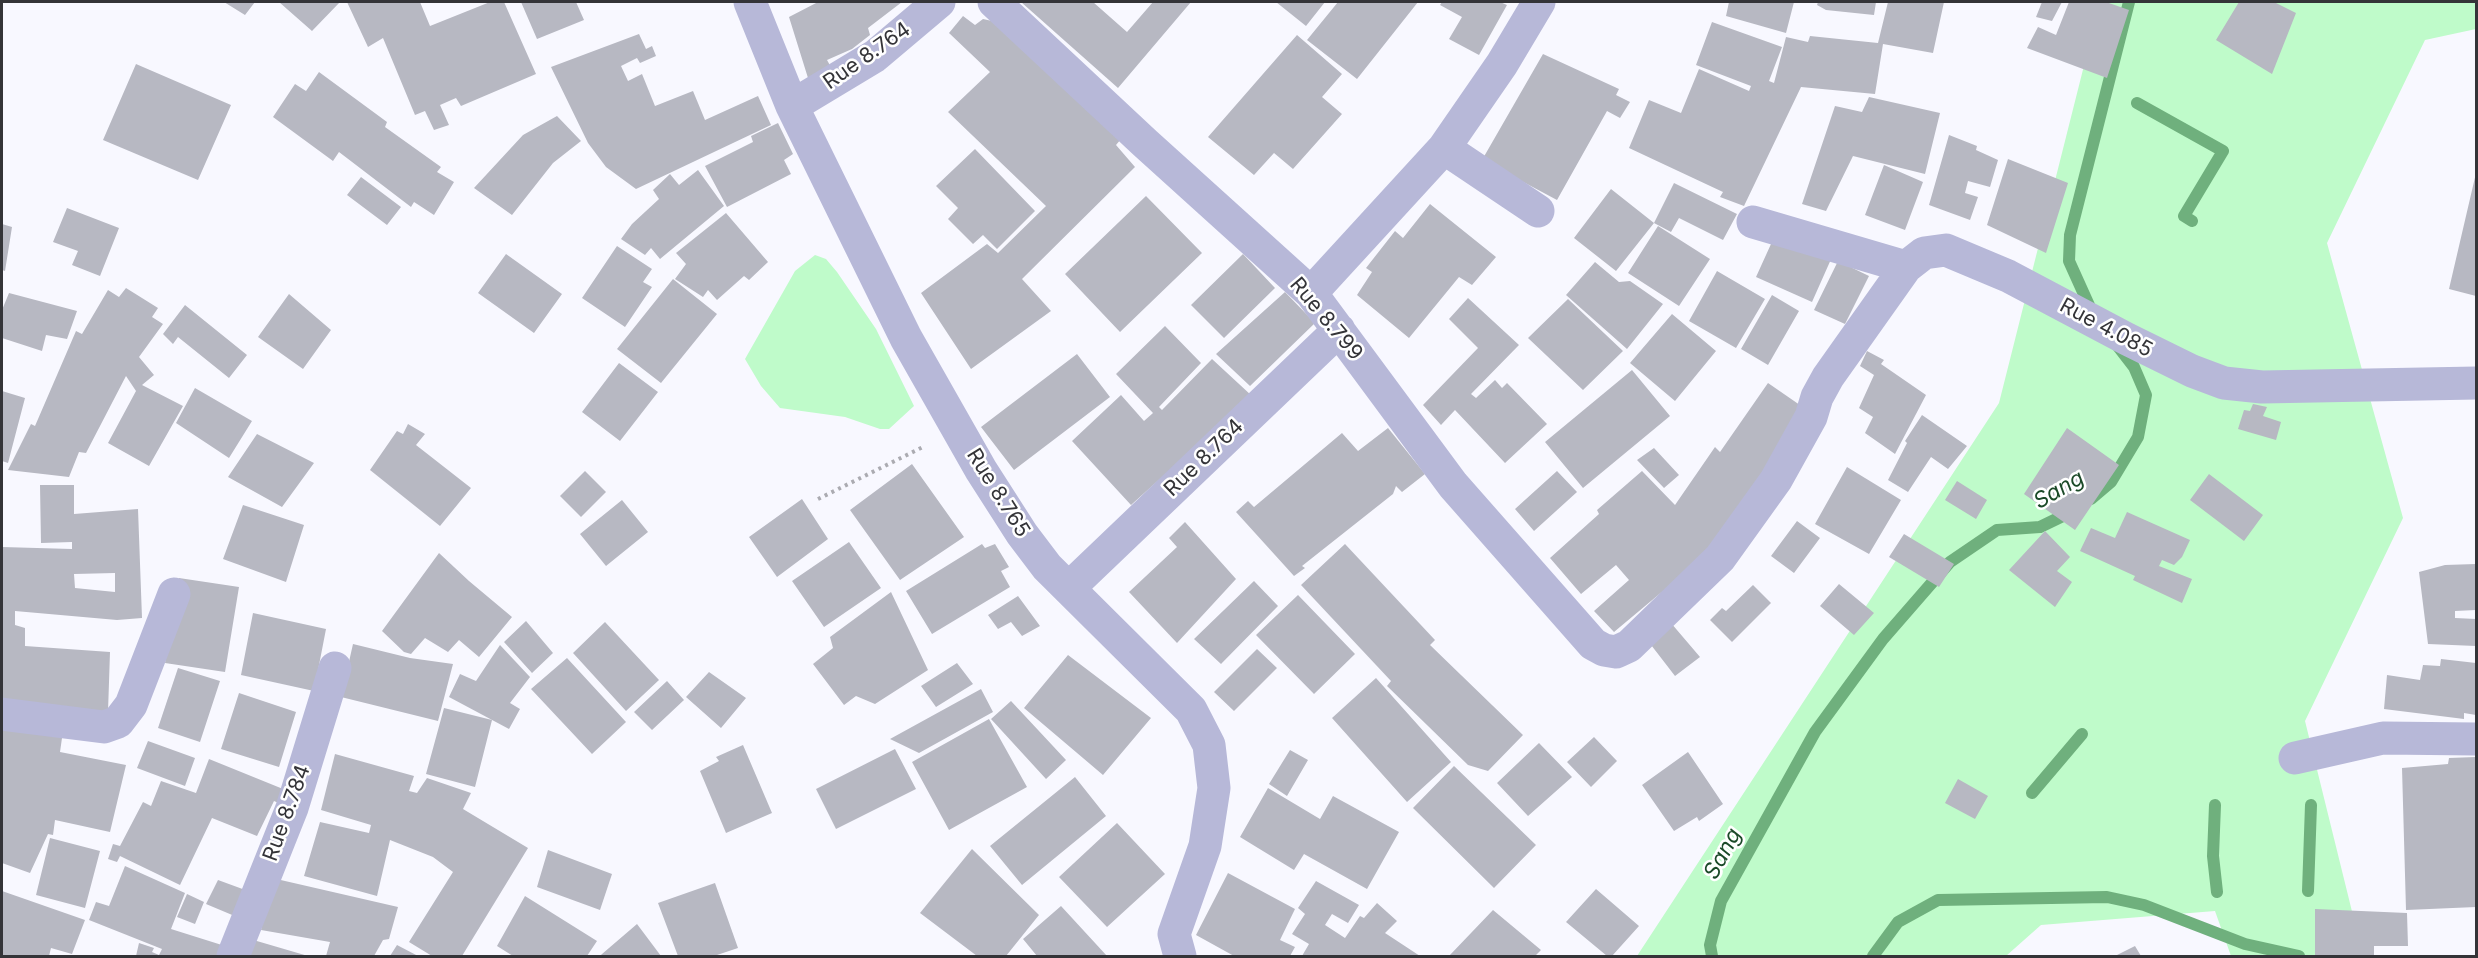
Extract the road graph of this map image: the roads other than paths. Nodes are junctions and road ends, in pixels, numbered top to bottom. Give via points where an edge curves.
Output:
1 (750, 2) edge
2 (939, 2) edge
3 (994, 2) edge
4 (1539, 2) edge
5 (792, 106) junction
6 (1444, 148) junction
7 (1538, 211) dead end
8 (1753, 222) dead end
9 (1906, 267) junction
10 (1311, 293) junction
11 (1339, 330) junction
12 (2476, 383) edge
13 (1070, 587) junction
14 (174, 594) dead end
15 (335, 668) dead end
16 (2, 714) edge
17 (2476, 739) edge
18 (2295, 758) dead end
19 (233, 957) edge
20 (1180, 957) edge

1 - 5 street, Rue 8.765
2 - 5 street, Rue 8.764 via 875,56
3 - 10 street, Rue 8.799
4 - 6 street
5 - 13 street, Rue 8.765 via 906,338 958,429 1022,534 1047,567
6 - 7 street
6 - 10 street
8 - 9 street
9 - 11 street, Rue 8.799 via 1828,377 1776,480 1720,558 1629,646 1616,652 1593,644 1453,485
9 - 12 street, Rue 4.085 via 1924,253 1946,250 2008,276 2192,371 2224,383 2262,387
10 - 11 street, Rue 8.799
11 - 13 street, Rue 8.764
13 - 20 street, Rue 8.765 via 1191,710 1209,745 1214,788 1205,846 1174,934
14 - 16 street via 131,705 118,722 104,727
15 - 19 street, Rue 8.784 via 292,808
17 - 18 street via 2383,738

